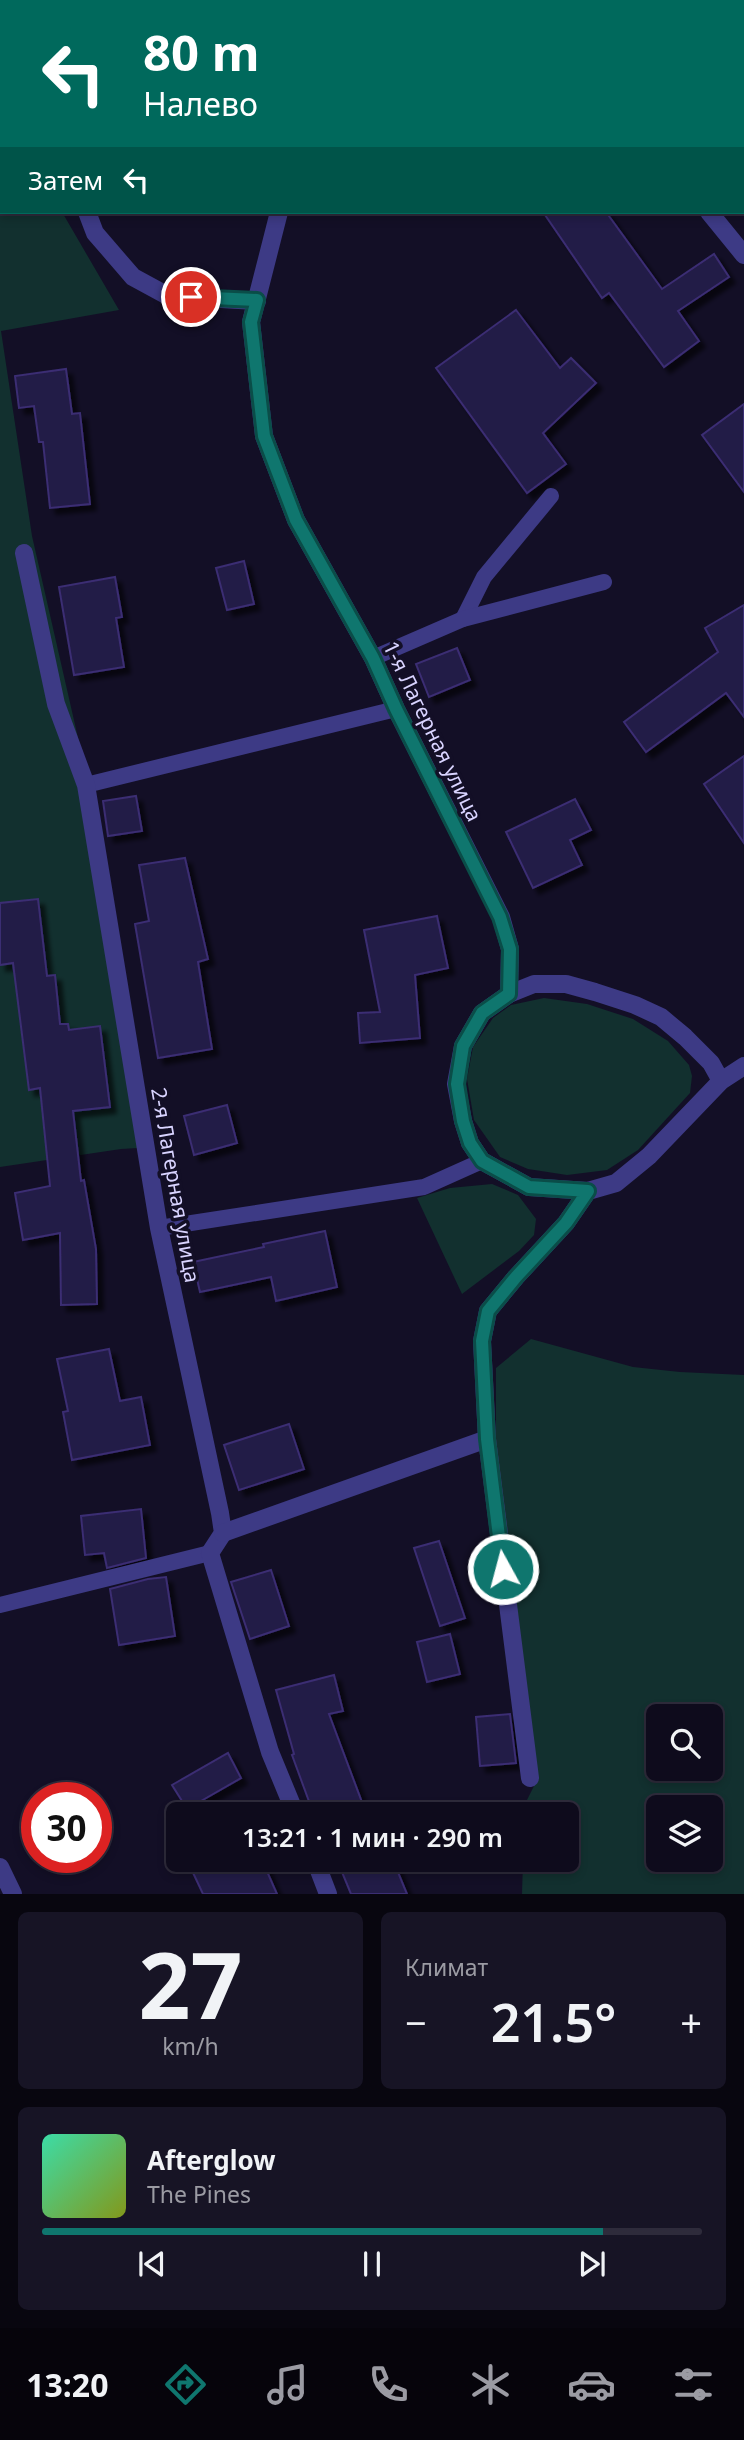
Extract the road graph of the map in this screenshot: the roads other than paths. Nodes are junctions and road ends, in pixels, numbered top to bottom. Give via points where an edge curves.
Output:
1 (88, 214) edge
2 (278, 214) edge
3 (711, 214) edge
4 (742, 249) edge
5 (257, 300) junction
6 (551, 496) dead end
7 (24, 553) dead end
8 (604, 582) dead end
9 (463, 619) junction
10 (373, 658) junction
11 (396, 709) junction
12 (86, 785) junction
13 (509, 994) junction
14 (744, 1066) edge
15 (721, 1081) junction
16 (482, 1161) junction
17 (588, 1191) junction
18 (159, 1228) junction
19 (487, 1439) junction
20 (223, 1533) junction
21 (210, 1553) junction
22 (0, 1605) edge
23 (530, 1778) dead end
24 (291, 1802) edge
25 (0, 1867) edge
26 (320, 1872) edge
27 (13, 1894) edge
28 (328, 1894) edge

1 - 5 street via 95,233 133,277 169,296
2 - 5 street, 1-я Лагерная улица
3 - 4 street
5 - 10 street, 1-я Лагерная улица via 251,322 264,436 296,520
6 - 9 lane via 484,577
7 - 12 street, 2-я Лагерная улица via 56,704
8 - 9 lane
9 - 10 lane
10 - 11 street, 1-я Лагерная улица
11 - 12 lane
11 - 13 street, 1-я Лагерная улица via 500,917 510,949
12 - 18 street, 2-я Лагерная улица
13 - 15 street via 534,984 566,984 635,1005 661,1017 685,1037
13 - 16 street via 482,1013 463,1046 457,1084 463,1121
14 - 15 street
15 - 17 street via 649,1156 616,1183
16 - 17 street via 529,1187
16 - 18 lane via 424,1187
17 - 19 street via 566,1223 488,1311 482,1341
18 - 20 street, 2-я Лагерная улица
19 - 20 street
19 - 23 street
20 - 21 street
21 - 22 lane
21 - 24 street via 270,1752
25 - 27 street
26 - 28 street

